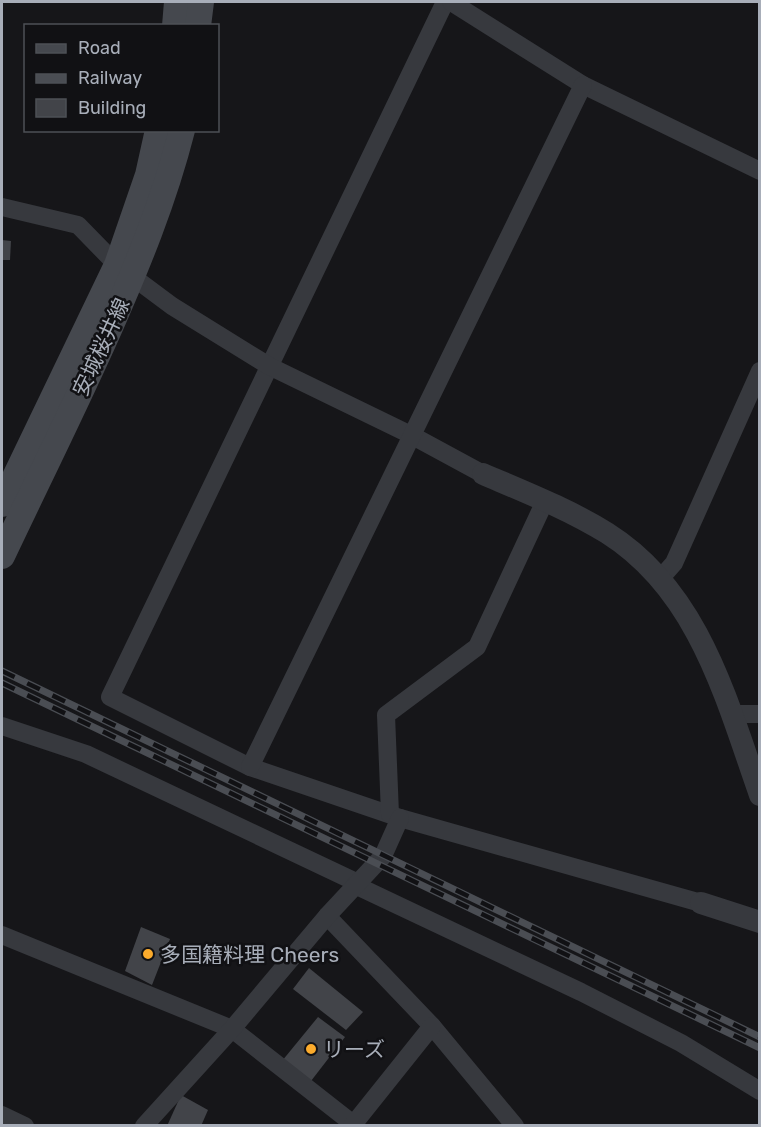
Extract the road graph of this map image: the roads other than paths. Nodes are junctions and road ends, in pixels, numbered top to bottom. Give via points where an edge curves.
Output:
1 (177, 2) edge
2 (201, 2) edge
3 (445, 2) edge
4 (451, 2) edge
5 (175, 24) edge
6 (198, 24) edge
7 (583, 85) junction
8 (158, 132) edge
9 (181, 132) edge
10 (759, 171) edge
11 (2, 207) edge
12 (125, 270) junction
13 (269, 366) junction
14 (759, 371) edge
15 (411, 435) junction
16 (483, 474) joint
17 (545, 501) junction
18 (2, 504) edge
19 (2, 556) edge
20 (660, 579) junction
21 (731, 714) junction
22 (759, 714) edge
23 (2, 726) edge
24 (250, 767) junction
25 (759, 795) edge
26 (395, 816) junction
27 (356, 884) junction
28 (702, 903) joint
29 (327, 916) junction
30 (759, 922) edge
31 (2, 935) edge
32 (432, 1026) junction
33 (232, 1029) junction
34 (759, 1091) edge
35 (2, 1115) edge
36 (352, 1124) edge
37 (25, 1125) edge
38 (144, 1125) edge
39 (515, 1125) edge

1 - 5 main road
2 - 6 main road
3 - 13 street
4 - 7 street
7 - 10 street
7 - 15 street
8 - 12 main road, 安城桜井線
9 - 12 main road, 安城桜井線 via 156,218
11 - 12 street via 78,225
12 - 13 street via 172,306
12 - 18 main road, 安城桜井線
12 - 19 main road, 安城桜井線 via 93,365
13 - 15 street
13 - 24 street via 110,697
14 - 20 street via 674,563
15 - 16 street
15 - 24 street
16 - 17 street
17 - 20 street via 607,533
17 - 26 street via 477,647 386,716
20 - 21 street via 701,639
21 - 22 street
21 - 25 street
23 - 27 street via 86,754
24 - 26 street
26 - 27 street via 383,856
26 - 28 street
27 - 29 street
27 - 34 street via 681,1043
28 - 30 street
29 - 32 street
29 - 33 street
31 - 33 street
32 - 36 street
32 - 39 street
33 - 36 street
33 - 38 street
35 - 37 street

